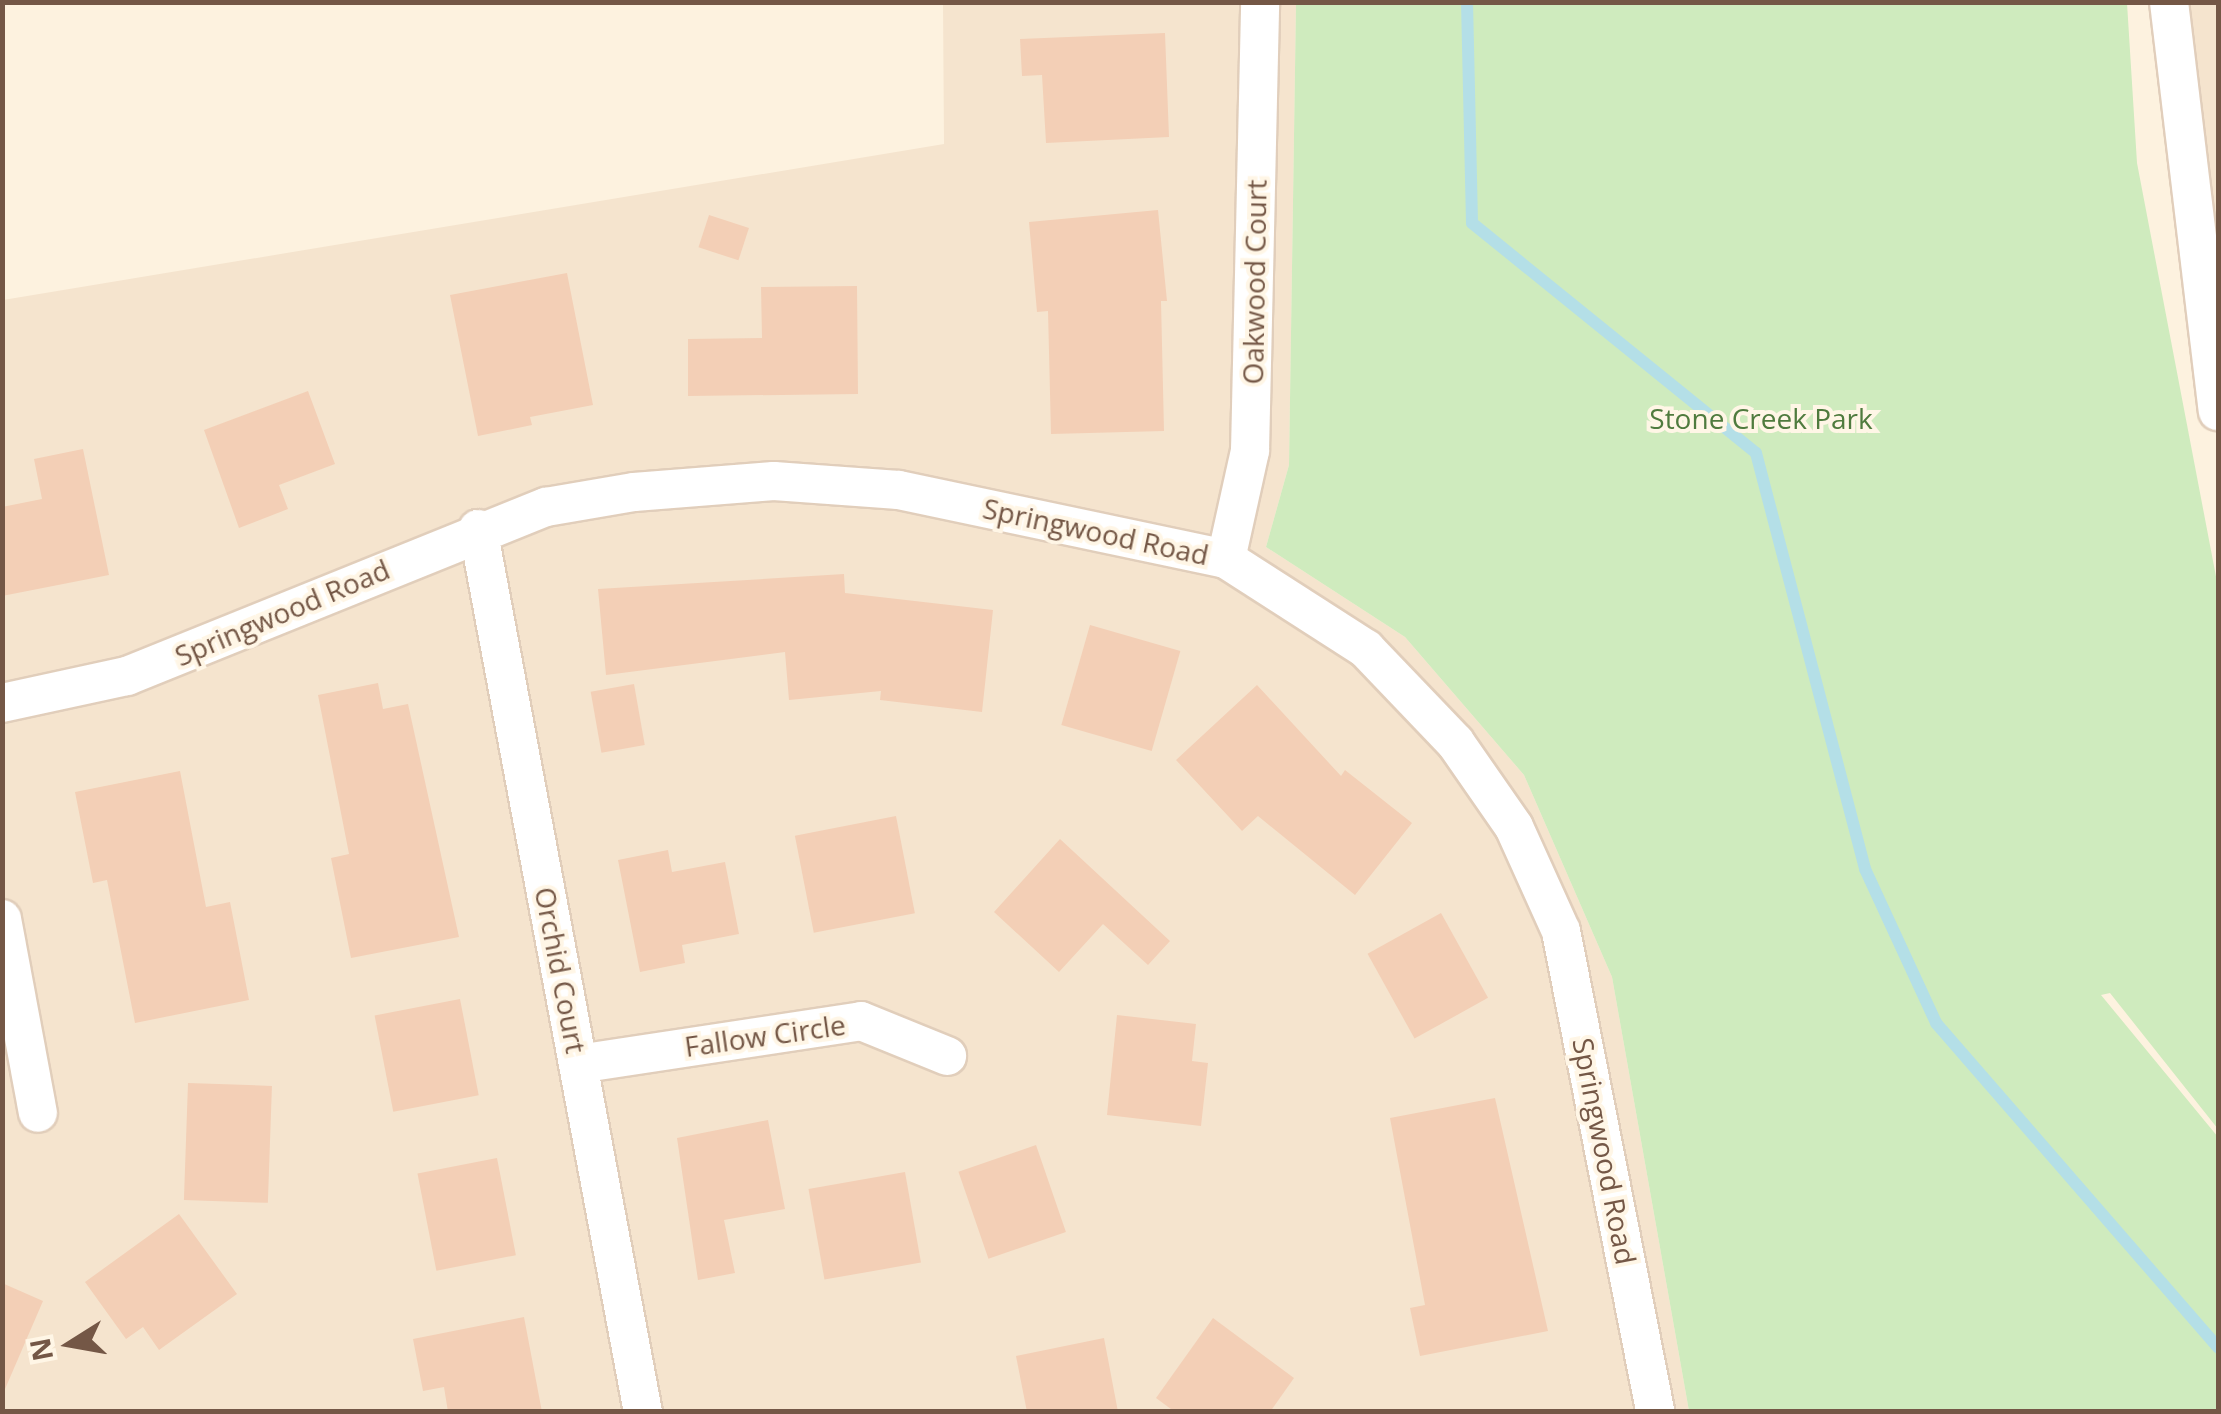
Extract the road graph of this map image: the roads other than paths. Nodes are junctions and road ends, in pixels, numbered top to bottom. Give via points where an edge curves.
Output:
1 (1260, 2) edge
2 (2169, 2) edge
3 (2203, 172) edge
4 (2218, 412) edge
5 (478, 530) junction
6 (1226, 559) junction
7 (2, 703) edge
8 (2, 919) edge
9 (947, 1056) dead end
10 (578, 1064) junction
11 (38, 1113) dead end
12 (643, 1412) edge
13 (1655, 1412) edge

1 - 6 street, Oakwood Court via 1250,450
2 - 3 street
3 - 4 street
5 - 6 street, Springwood Road via 564,504 774,481 900,490
5 - 7 street, Springwood Road via 127,676
5 - 10 street, Orchid Court
6 - 13 street, Springwood Road via 1366,649 1454,742 1514,827 1562,931
8 - 11 street
9 - 10 street, Fallow Circle via 861,1021
10 - 12 street, Orchid Court

